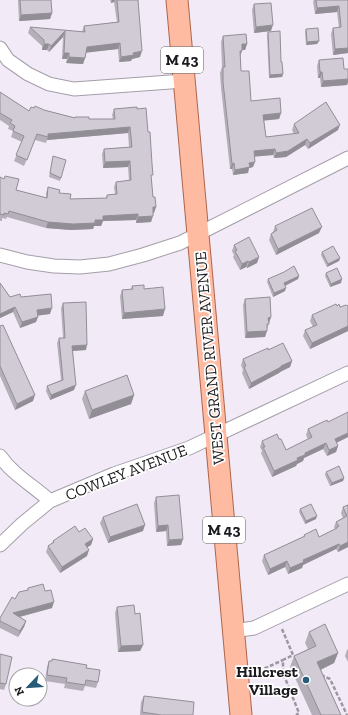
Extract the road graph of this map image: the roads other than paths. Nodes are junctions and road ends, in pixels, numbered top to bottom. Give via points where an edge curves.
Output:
1 (177, 0) edge
2 (0, 48) edge
3 (184, 81) junction
4 (348, 158) edge
5 (198, 234) junction
6 (0, 255) edge
7 (348, 373) edge
8 (216, 434) junction
9 (0, 456) edge
10 (50, 502) junction
11 (0, 544) edge
12 (348, 584) edge
13 (233, 631) junction
14 (241, 715) edge

1 - 3 main road, WEST GRAND RIVER AVENUE / M 43
2 - 3 street via 8,60 28,74 49,84 74,89
3 - 5 main road, WEST GRAND RIVER AVENUE / M 43
4 - 5 street
5 - 6 street via 169,247 109,264 54,266
5 - 8 main road, WEST GRAND RIVER AVENUE / M 43
7 - 8 street, COWLEY AVENUE
8 - 10 street, COWLEY AVENUE via 189,448 114,474
8 - 13 main road, WEST GRAND RIVER AVENUE / M 43
9 - 10 street via 10,469
10 - 11 street, COWLEY AVENUE
12 - 13 street via 254,628
13 - 14 main road, WEST GRAND RIVER AVENUE / M 43

